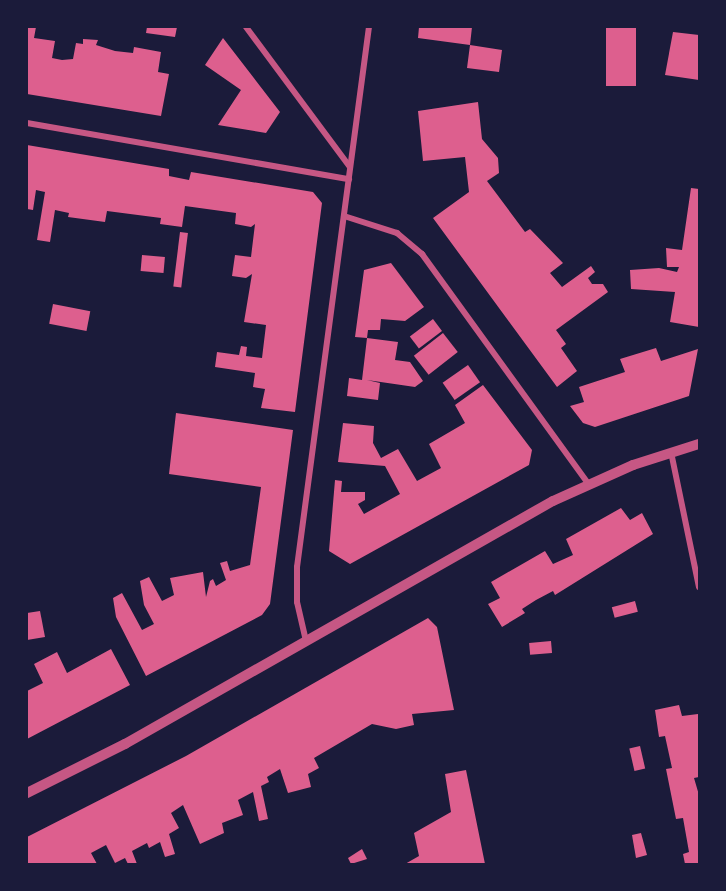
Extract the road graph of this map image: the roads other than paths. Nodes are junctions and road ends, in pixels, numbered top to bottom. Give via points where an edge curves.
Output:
1 (246, 27) edge
2 (369, 27) edge
3 (27, 123) edge
4 (351, 167) junction
5 (349, 179) junction
6 (344, 216) junction
7 (699, 444) edge
8 (670, 451) junction
9 (588, 483) junction
10 (699, 587) edge
11 (306, 642) junction
12 (27, 793) edge

1 - 4 street
2 - 4 street
3 - 5 street
4 - 5 street
5 - 6 street
6 - 9 street via 398,233 422,254
6 - 11 street via 297,567 297,602
7 - 8 street
8 - 9 street
8 - 10 street
9 - 11 street
11 - 12 street

